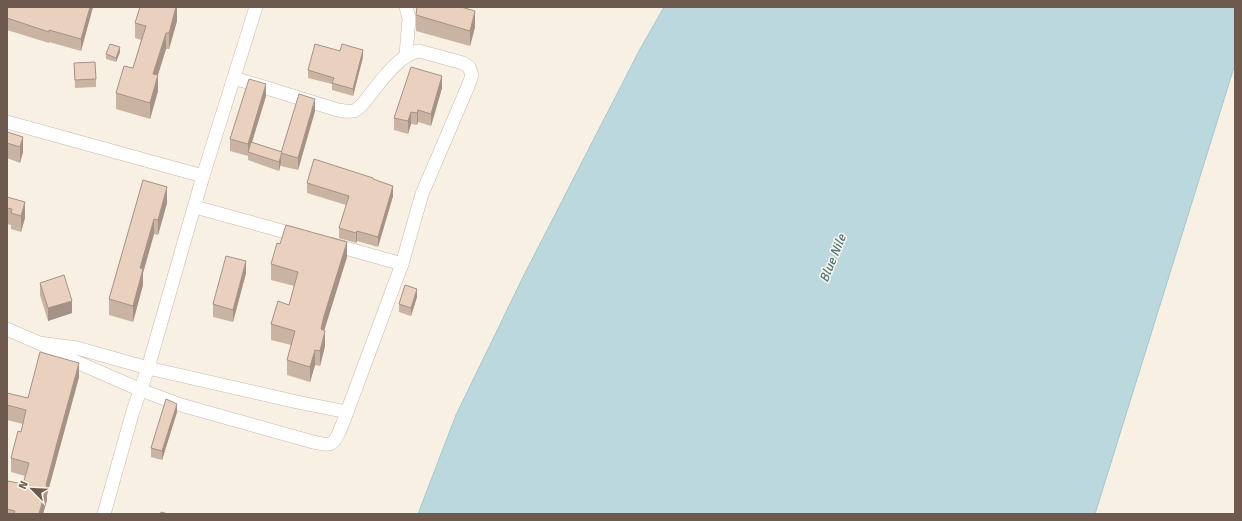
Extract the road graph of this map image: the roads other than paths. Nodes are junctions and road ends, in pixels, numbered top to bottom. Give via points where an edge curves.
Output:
1 (256, 7) edge
2 (406, 7) edge
3 (406, 55) junction
4 (234, 78) junction
5 (7, 122) edge
6 (203, 176) junction
7 (195, 207) junction
8 (402, 264) junction
9 (7, 330) edge
10 (39, 343) junction
11 (148, 368) junction
12 (141, 390) junction
13 (347, 412) junction
14 (104, 514) edge

1 - 4 street
2 - 3 street via 409,18
3 - 4 street via 360,107 348,112
3 - 8 street via 419,51 463,64 469,67 472,75 422,194
4 - 6 street
5 - 6 street
6 - 7 street
7 - 8 street
7 - 11 street
8 - 13 street
9 - 10 street
10 - 11 street via 77,348
10 - 12 street
11 - 12 street
11 - 13 street
12 - 13 street via 181,405 313,442 329,444 335,439
12 - 14 street

